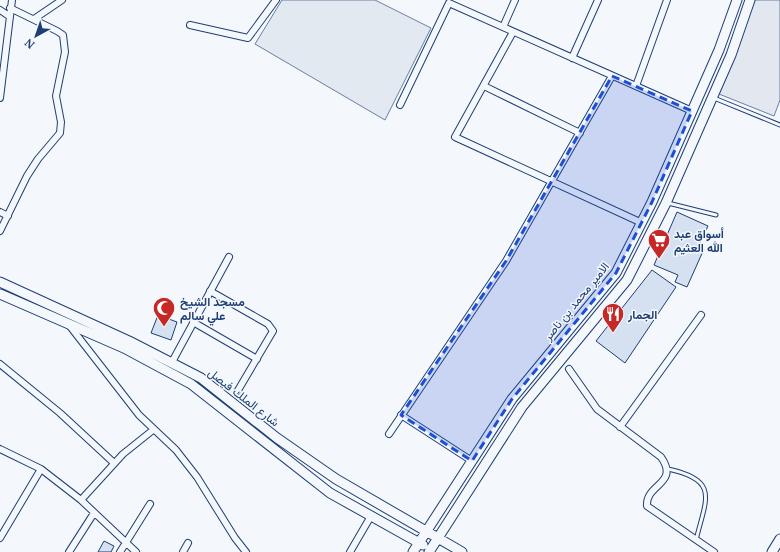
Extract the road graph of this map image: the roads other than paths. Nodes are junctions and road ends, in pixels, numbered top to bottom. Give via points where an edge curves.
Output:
1 (12, 0) edge
2 (62, 0) edge
3 (276, 0) edge
4 (515, 0) edge
5 (598, 0) edge
6 (667, 0) edge
7 (736, 1) edge
8 (749, 3) edge
9 (10, 8) junction
10 (0, 10) edge
11 (9, 16) junction
12 (34, 19) junction
13 (190, 25) dead end
14 (503, 27) junction
15 (514, 32) junction
16 (572, 58) junction
17 (2, 61) edge
18 (612, 76) junction
19 (484, 86) junction
20 (636, 86) junction
21 (0, 98) edge
22 (712, 98) junction
23 (400, 105) dead end
24 (692, 111) junction
25 (780, 125) edge
26 (580, 133) junction
27 (553, 182) junction
28 (666, 203) junction
29 (0, 212) edge
30 (716, 215) dead end
31 (8, 216) junction
32 (642, 223) junction
33 (0, 231) edge
34 (229, 257) dead end
35 (0, 282) edge
36 (210, 291) junction
37 (0, 294) edge
38 (701, 315) dead end
39 (193, 322) junction
40 (68, 324) junction
41 (257, 359) junction
42 (172, 362) junction
43 (0, 364) edge
44 (569, 369) dead end
45 (237, 392) dead end
46 (401, 415) junction
47 (620, 427) junction
48 (153, 430) junction
49 (389, 434) dead end
50 (0, 449) edge
51 (472, 460) junction
52 (114, 463) junction
53 (41, 469) junction
54 (668, 470) junction
55 (81, 500) junction
56 (150, 504) dead end
57 (94, 513) junction
58 (372, 516) junction
59 (427, 530) junction
60 (438, 537) junction
61 (0, 538) edge
62 (780, 539) edge
63 (696, 540) junction
64 (125, 542) junction
65 (188, 543) dead end
66 (419, 543) junction
67 (432, 551) edge
68 (69, 552) edge
69 (120, 552) edge
70 (136, 552) edge
71 (183, 552) edge
72 (246, 552) edge
73 (350, 552) edge
74 (413, 552) edge
75 (462, 552) edge
76 (714, 552) edge
77 (772, 552) edge

1 - 9 street
2 - 12 street
3 - 13 street via 250,37 245,39
4 - 14 street
5 - 16 street
6 - 20 street
7 - 8 main road
7 - 24 main road, الامير محمد بن ناصر via 719,50
8 - 22 main road, الامير محمد بن ناصر via 731,55
9 - 11 street
9 - 12 street
10 - 11 street
11 - 17 street
12 - 31 street via 63,35 65,42 64,61 56,87 60,133 27,176
14 - 15 street
14 - 23 street via 449,3
15 - 16 street
15 - 19 street
16 - 18 street
17 - 21 street
18 - 20 street
18 - 26 street
19 - 26 street
19 - 27 street via 455,137
20 - 24 street
22 - 25 lane
22 - 28 main road, الامير محمد بن ناصر
24 - 32 main road, الامير محمد بن ناصر
26 - 27 street
27 - 32 street
27 - 46 street via 506,261
28 - 30 lane
28 - 60 main road, الامير محمد بن ناصر via 627,280 522,407
29 - 31 street
31 - 33 street
32 - 51 main road, الامير محمد بن ناصر via 616,273 512,399
34 - 36 street
35 - 42 main road, شارع الملك فيصل
36 - 39 street
36 - 41 street via 272,327 272,335
37 - 40 main road, شارع الملك فيصل
38 - 47 street
39 - 41 street
39 - 42 street
40 - 48 street
40 - 58 main road, شارع الملك فيصل via 124,348 191,384 330,492
41 - 45 street
42 - 59 main road, شارع الملك فيصل via 201,378 336,479
43 - 52 street via 60,413
44 - 47 street via 597,409
46 - 49 street
46 - 51 street
47 - 54 street via 661,457
48 - 52 street
48 - 72 street via 176,450 197,477
50 - 53 street
51 - 59 main road, الامير محمد بن ناصر
52 - 55 street
53 - 55 street
53 - 61 street
54 - 63 lane via 688,474 703,486 706,502
54 - 63 street via 667,476 646,500 647,506
55 - 57 street
56 - 64 street
57 - 64 street
57 - 68 street
58 - 66 main road, شارع الملك فيصل
58 - 73 street
59 - 60 main road, شارع الملك فيصل
59 - 66 main road, الامير محمد بن ناصر
60 - 67 main road, الامير محمد بن ناصر
60 - 75 main road, شارع الملك فيصل
62 - 77 main road
63 - 76 street
64 - 69 street
64 - 70 street
65 - 71 street
66 - 67 main road, شارع الملك فيصل
66 - 74 main road, الامير محمد بن ناصر

